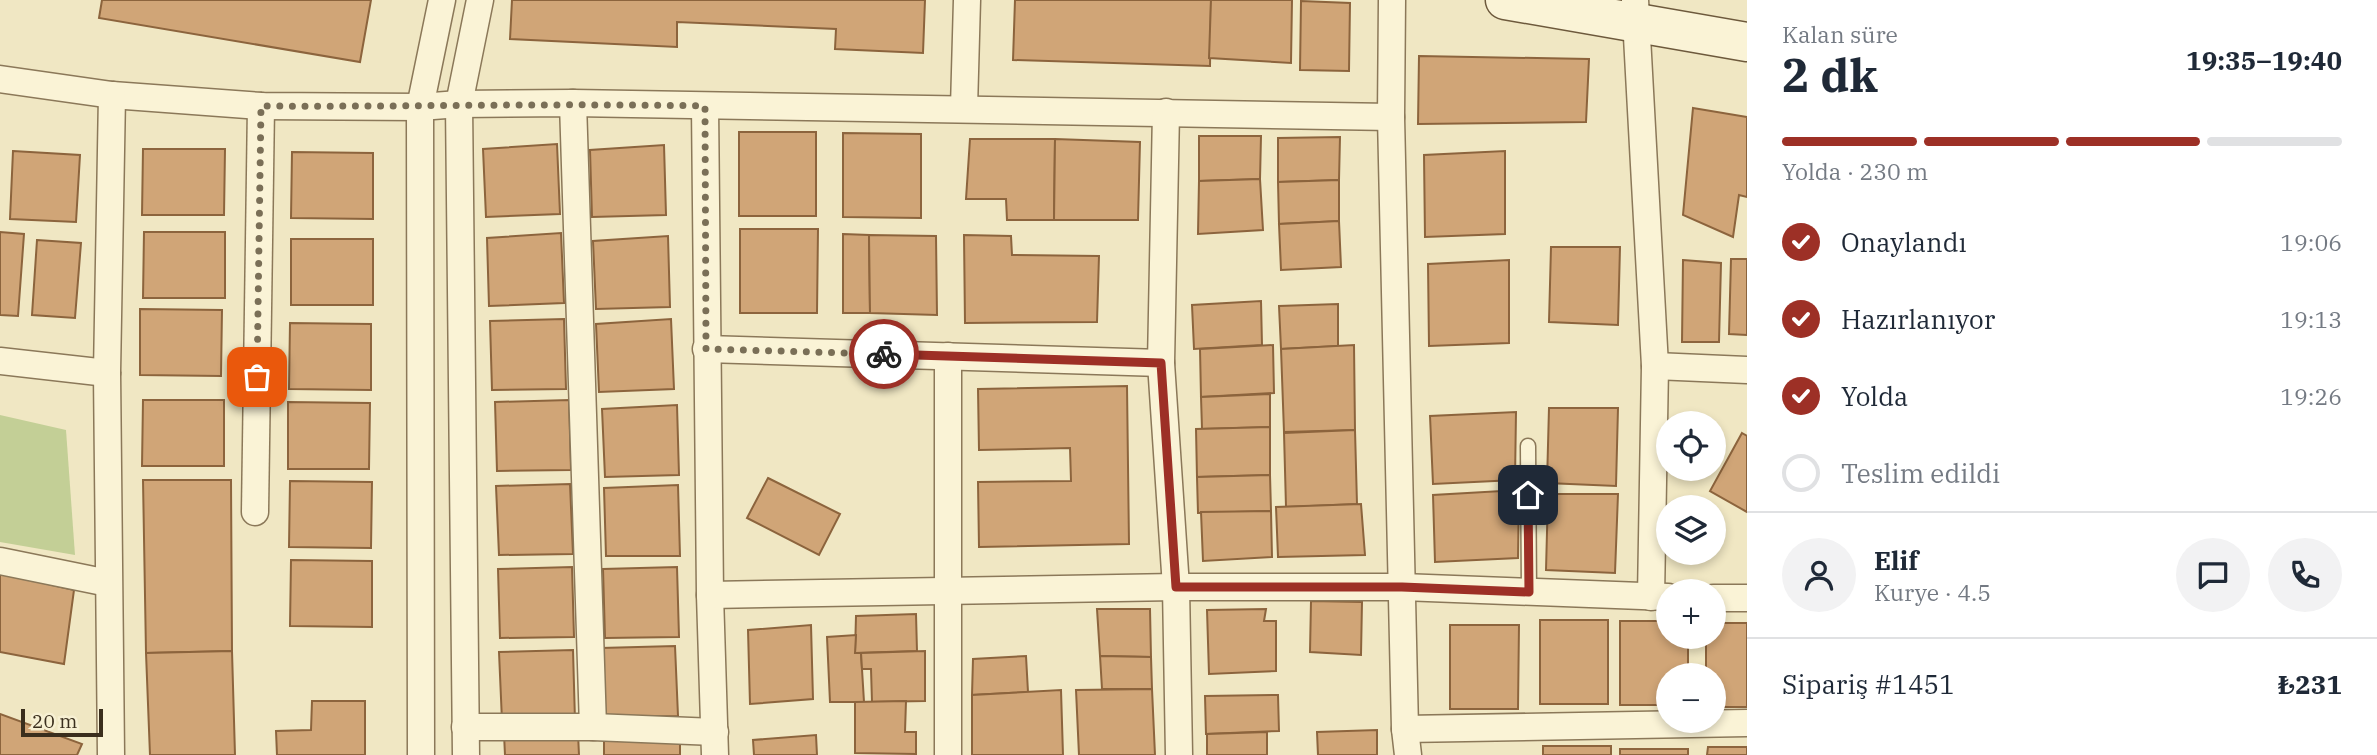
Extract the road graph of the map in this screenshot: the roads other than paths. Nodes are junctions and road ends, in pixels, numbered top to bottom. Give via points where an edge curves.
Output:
1 (442, 0) edge
2 (480, 0) edge
3 (967, 0) edge
4 (1392, 0) edge
5 (1505, 0) edge
6 (1636, 12) edge
7 (1747, 42) edge
8 (0, 79) edge
9 (112, 95) junction
10 (573, 103) junction
11 (459, 104) junction
12 (261, 106) junction
13 (705, 106) junction
14 (420, 107) junction
15 (964, 108) junction
16 (1166, 112) junction
17 (1391, 117) junction
18 (706, 349) junction
19 (948, 356) junction
20 (0, 361) edge
21 (1161, 363) junction
22 (1655, 366) junction
23 (1747, 370) edge
24 (107, 373) junction
25 (1528, 446) dead end
26 (255, 512) dead end
27 (0, 561) edge
28 (1659, 579) edge
29 (108, 583) junction
30 (1176, 587) junction
31 (1402, 587) junction
32 (948, 590) junction
33 (1529, 592) junction
34 (710, 595) junction
35 (1656, 597) edge
36 (1726, 598) edge
37 (1747, 598) edge
38 (1747, 723) edge
39 (465, 727) junction
40 (593, 727) junction
41 (1406, 742) edge
42 (715, 743) edge
43 (111, 755) edge
44 (421, 755) edge
45 (466, 755) edge
46 (948, 755) edge
47 (1178, 755) edge

1 - 14 street
2 - 11 street
3 - 15 street
4 - 17 street
5 - 6 street
6 - 7 street
6 - 22 street
8 - 9 street
9 - 12 street
9 - 24 street
10 - 11 street
10 - 13 street
10 - 40 street
11 - 14 street
11 - 39 street
12 - 14 street
12 - 26 street
13 - 15 street
13 - 18 street
14 - 44 street
15 - 16 street
16 - 17 street
16 - 21 street
17 - 31 street
18 - 19 street
18 - 34 street
19 - 21 street
19 - 32 street
20 - 24 street
21 - 30 street
22 - 23 street
22 - 28 street
24 - 29 street
25 - 33 lane
27 - 29 street
29 - 43 street
30 - 31 street
30 - 32 street
30 - 47 street
31 - 33 street
31 - 41 street
32 - 34 street
32 - 46 street
33 - 35 street
34 - 42 street
36 - 37 street
38 - 41 street
39 - 40 street
39 - 45 street
40 - 42 street

